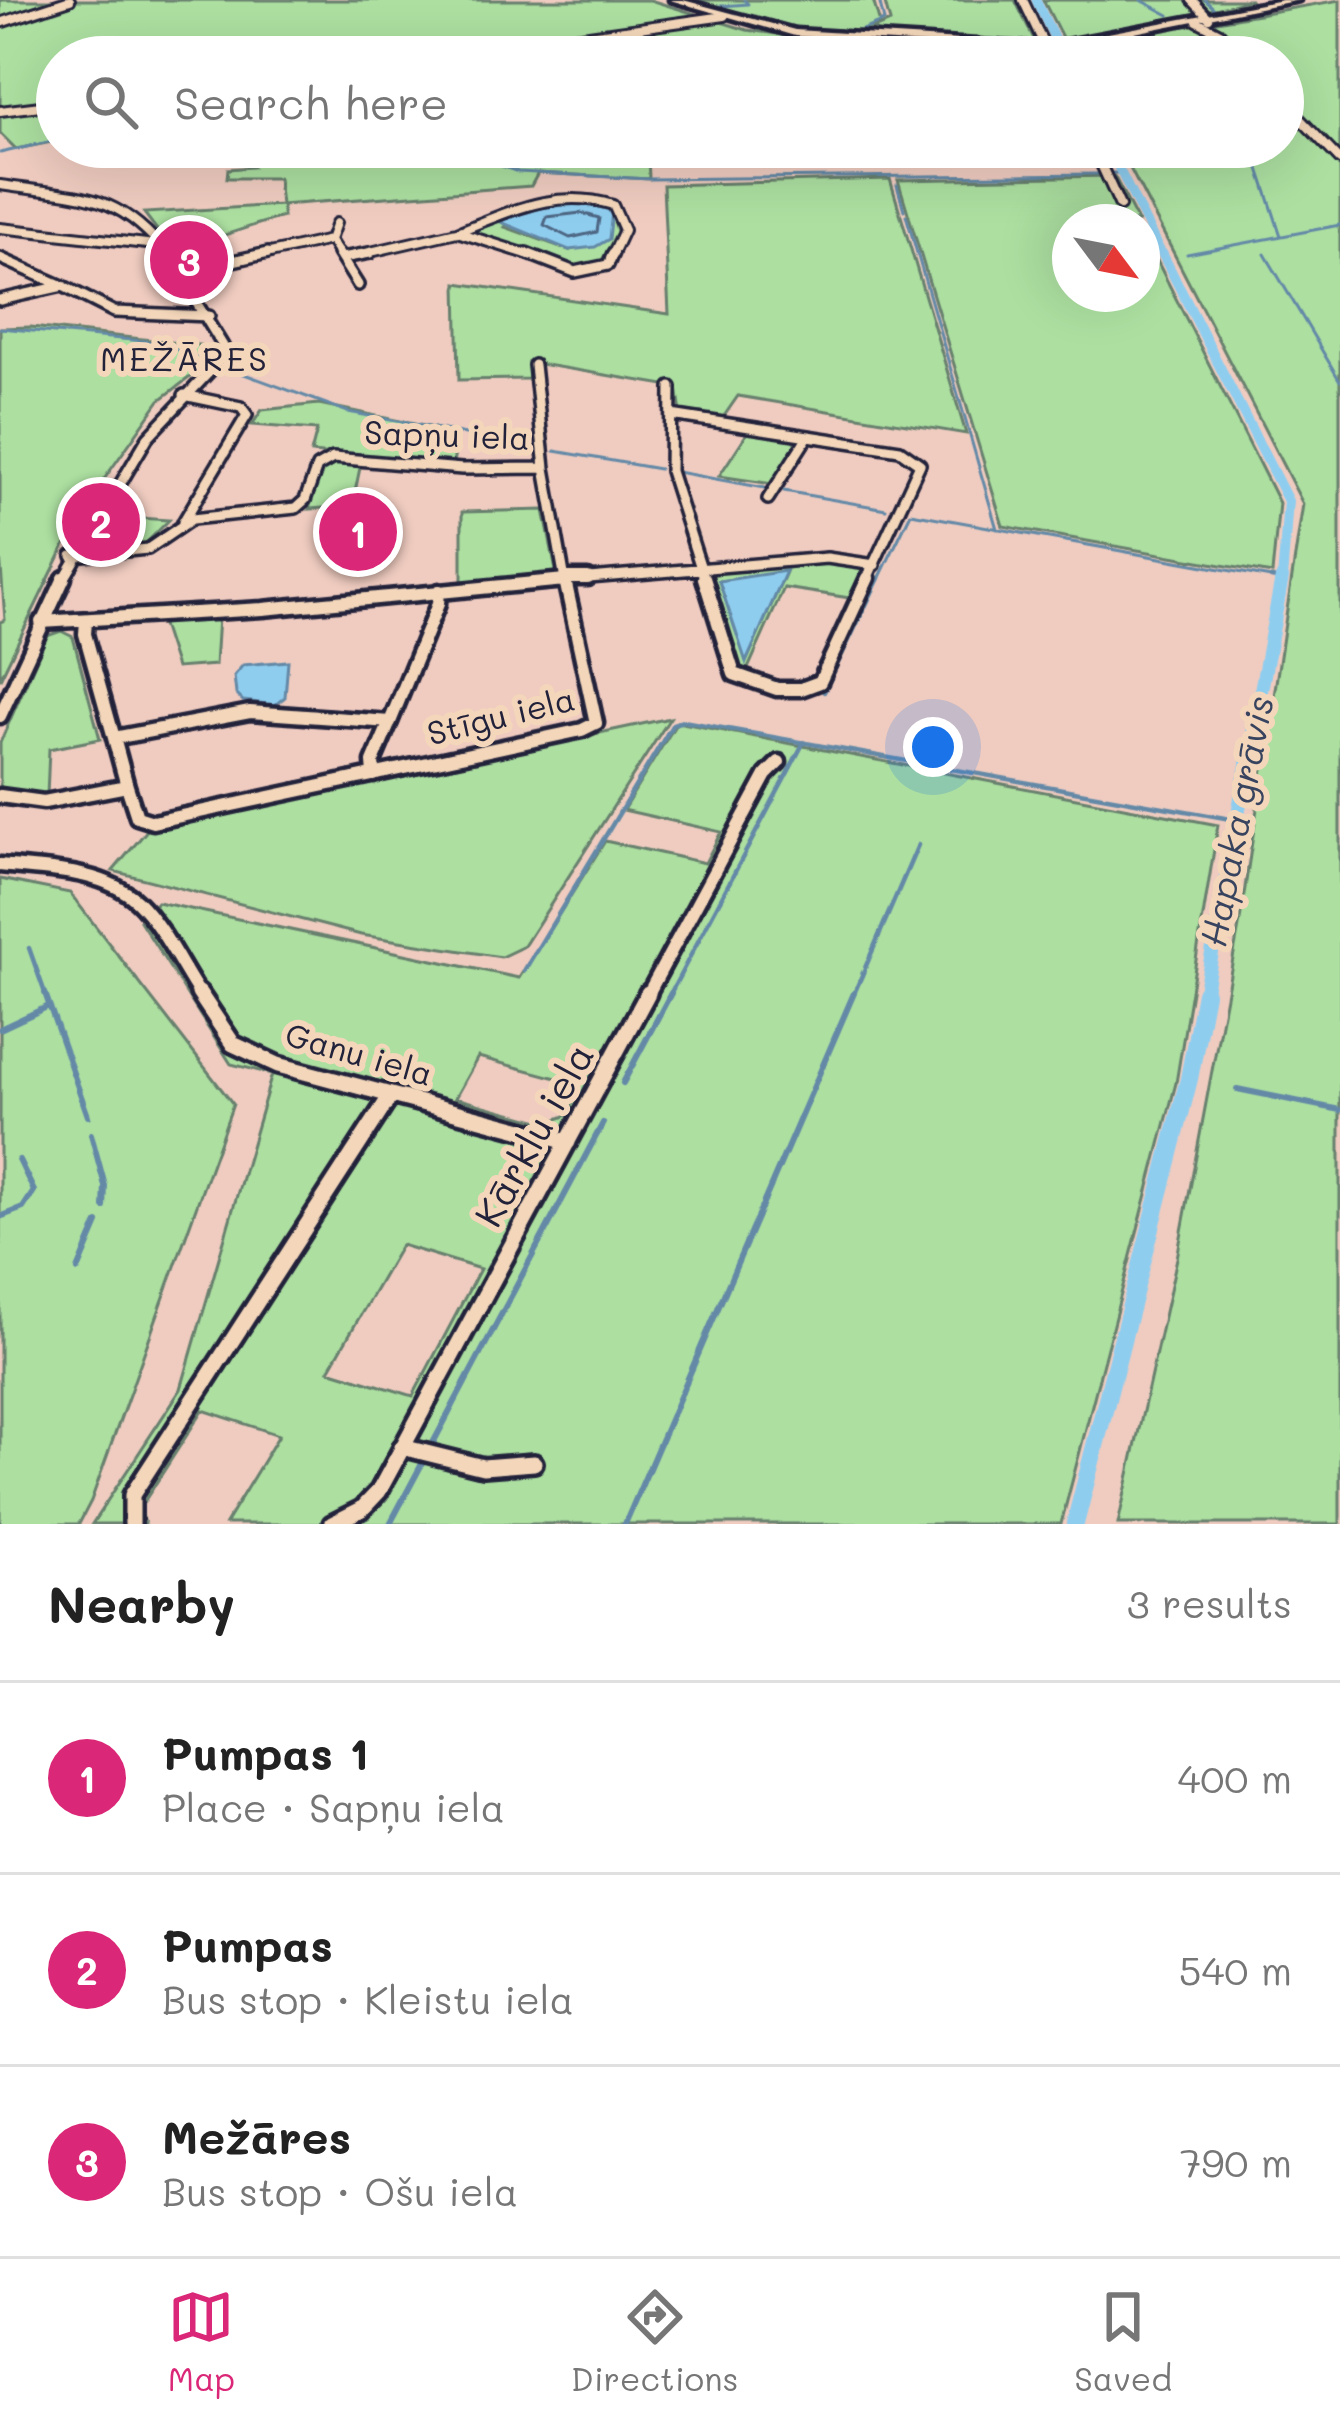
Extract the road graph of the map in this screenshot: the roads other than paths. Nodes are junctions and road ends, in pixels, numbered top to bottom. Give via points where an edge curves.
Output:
1 (70, 0) edge
2 (674, 0) edge
3 (1023, 0) edge
4 (1192, 0) edge
5 (1294, 0) edge
6 (725, 16) junction
7 (1209, 18) junction
8 (1197, 21) junction
9 (0, 23) edge
10 (555, 36) edge
11 (822, 36) edge
12 (1040, 36) edge
13 (1127, 36) edge
14 (1223, 36) edge
15 (36, 107) edge
16 (0, 112) edge
17 (1304, 123) edge
18 (1340, 160) edge
19 (1103, 168) edge
20 (0, 185) edge
21 (1119, 204) edge
22 (336, 223) dead end
23 (0, 228) edge
24 (457, 232) junction
25 (330, 240) junction
26 (156, 245) junction
27 (0, 258) edge
28 (342, 258) junction
29 (180, 273) junction
30 (358, 285) dead end
31 (63, 286) junction
32 (0, 300) edge
33 (208, 316) junction
34 (534, 365) dead end
35 (671, 387) dead end
36 (183, 395) junction
37 (671, 415) junction
38 (808, 436) junction
39 (544, 468) junction
40 (768, 499) dead end
41 (182, 523) junction
42 (72, 556) junction
43 (875, 565) junction
44 (700, 569) junction
45 (565, 580) junction
46 (439, 591) junction
47 (86, 621) junction
48 (41, 622) junction
49 (0, 716) edge
50 (390, 722) junction
51 (114, 738) junction
52 (779, 762) dead end
53 (374, 775) junction
54 (127, 786) junction
55 (0, 796) edge
56 (0, 865) edge
57 (391, 1095) junction
58 (568, 1142) junction
59 (402, 1447) junction
60 (535, 1462) dead end
61 (132, 1522) edge
62 (332, 1524) edge

1 - 9 street
2 - 6 main road
3 - 12 street
4 - 7 street
5 - 7 main road
6 - 10 street
6 - 11 main road
7 - 8 main road
8 - 13 main road
8 - 14 street
15 - 16 street
17 - 18 street
19 - 21 street
20 - 26 street via 131,214
22 - 25 street
23 - 26 street
24 - 24 street via 512,208 580,198 614,205 624,230 607,266 583,273
24 - 28 street
25 - 28 street
25 - 29 street
26 - 29 street
27 - 31 street
28 - 30 street
29 - 33 street
31 - 32 street
31 - 33 street via 114,312
33 - 36 street via 223,346 220,363
34 - 39 street, Sapņu iela
35 - 37 street
36 - 41 street via 248,415
36 - 42 street
37 - 38 street
37 - 44 street via 670,471
38 - 40 street
38 - 43 street via 904,452 920,464
39 - 41 street, Sapņu iela via 333,458 316,467 296,508
39 - 45 street
41 - 42 street, Sapņu iela via 143,551
42 - 48 street
43 - 44 street via 827,558
43 - 44 street via 820,682 802,691 737,677
44 - 45 street
45 - 46 street
45 - 53 street, Stīgu iela via 596,723
46 - 47 street
46 - 50 street
47 - 48 street
47 - 51 street
48 - 49 street
50 - 51 street via 250,712
50 - 53 street
51 - 54 street
52 - 58 street, Kārklu iela
53 - 54 street, Stīgu iela via 153,822 137,817
54 - 55 street via 50,802
56 - 57 street, Ganu iela via 84,874 122,890 241,1051
57 - 58 street, Ganu iela
57 - 61 street via 132,1496
58 - 59 street, Kārklu iela
59 - 60 street via 470,1468
59 - 62 street, Kārklu iela via 379,1491

